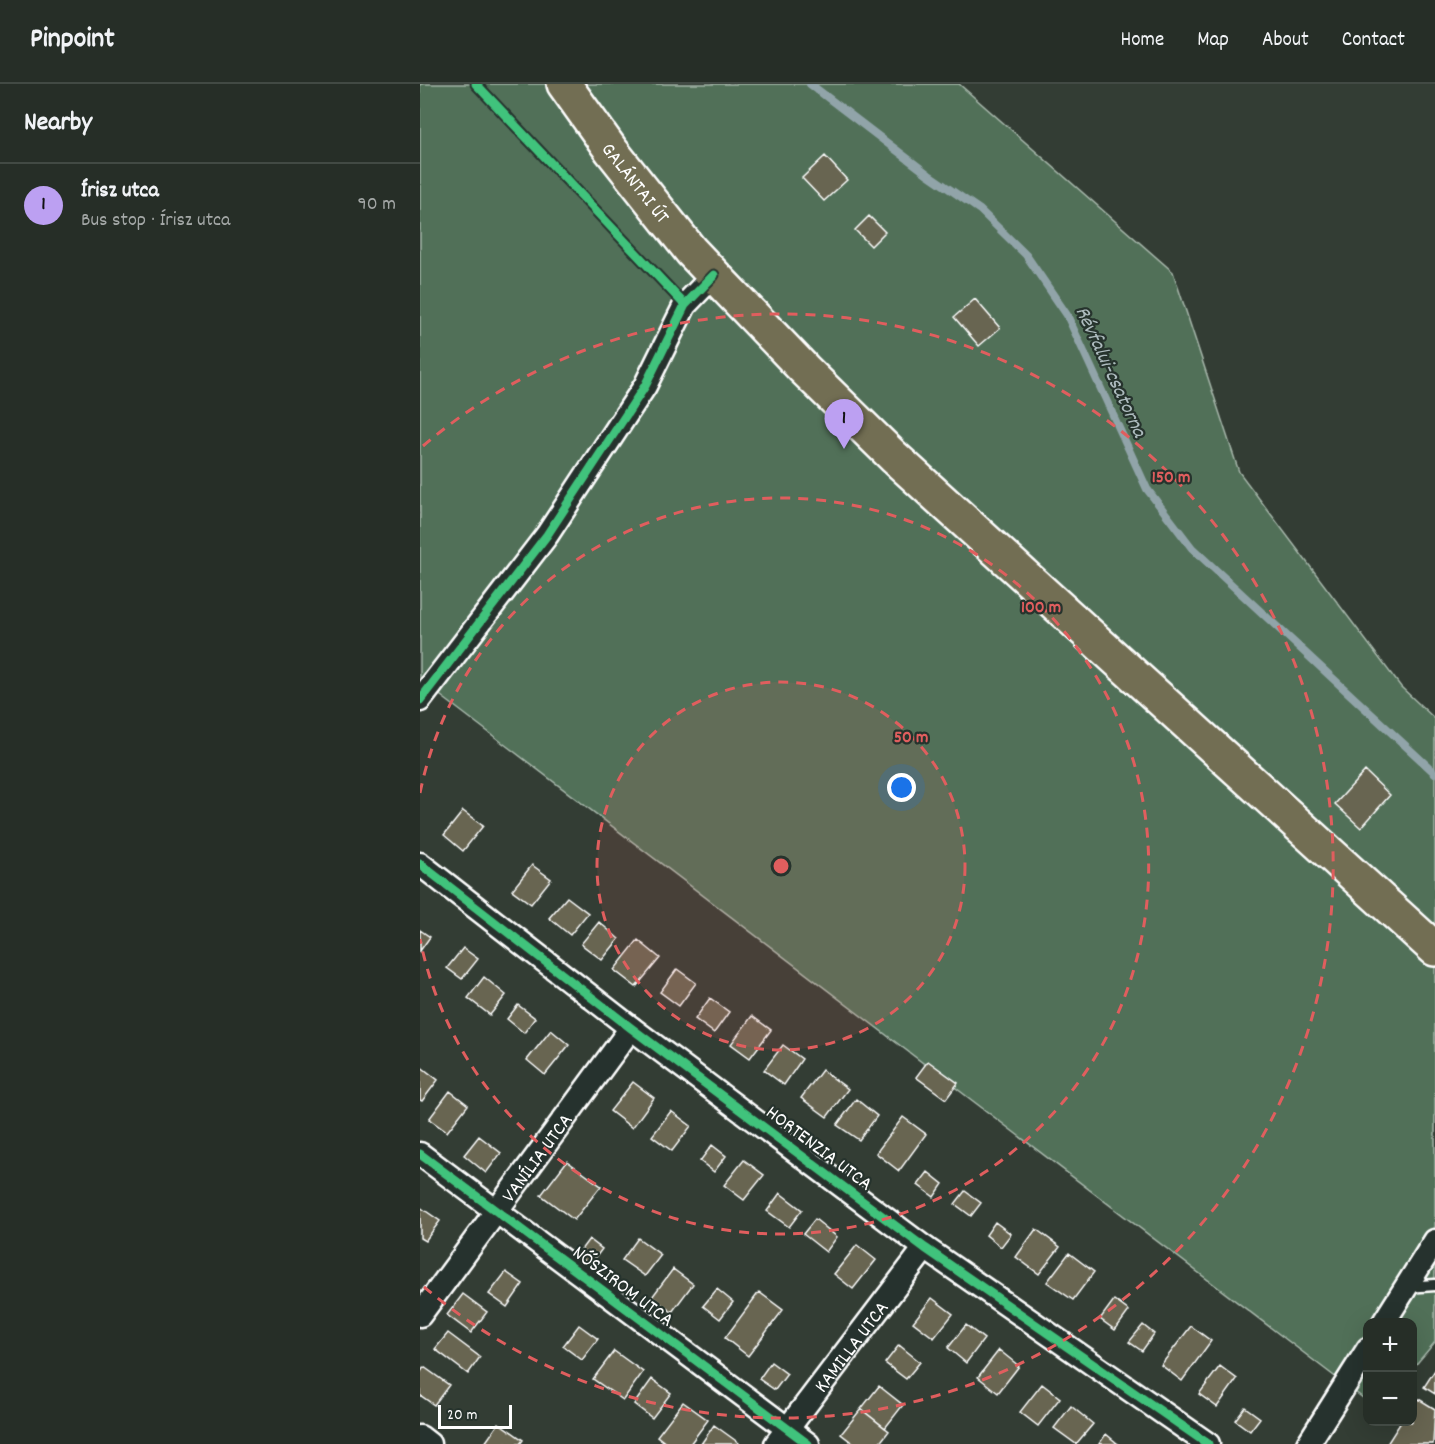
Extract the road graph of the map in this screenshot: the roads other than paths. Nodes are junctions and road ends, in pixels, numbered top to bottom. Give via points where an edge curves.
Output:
1 (564, 84) edge
2 (714, 275) junction
3 (420, 700) edge
4 (420, 864) edge
5 (1435, 949) edge
6 (631, 1028) junction
7 (420, 1154) edge
8 (496, 1212) junction
9 (1435, 1240) edge
10 (925, 1248) junction
11 (1435, 1285) edge
12 (1407, 1287) junction
13 (420, 1315) edge
14 (1387, 1318) edge
15 (1363, 1357) edge
16 (781, 1436) edge
17 (420, 1437) edge
18 (429, 1444) edge
19 (807, 1444) edge
20 (1208, 1444) edge
21 (1308, 1444) edge

1 - 2 main road, GALÁNTAI ÚT via 611,150
2 - 3 street via 685,305 645,386 547,535
2 - 5 main road, GALÁNTAI ÚT via 894,457
4 - 6 street, HORTENZIA UTCA
6 - 8 street, VANÍLIA UTCA
6 - 10 street, HORTENZIA UTCA
7 - 8 street, NŐSZIROM UTCA
8 - 13 street, VANÍLIA UTCA
8 - 16 street, NŐSZIROM UTCA
9 - 12 street
10 - 16 street, KAMILLA UTCA
10 - 20 street, HORTENZIA UTCA
11 - 12 lane
12 - 14 street
15 - 21 street
16 - 19 street, NŐSZIROM UTCA
17 - 18 street

